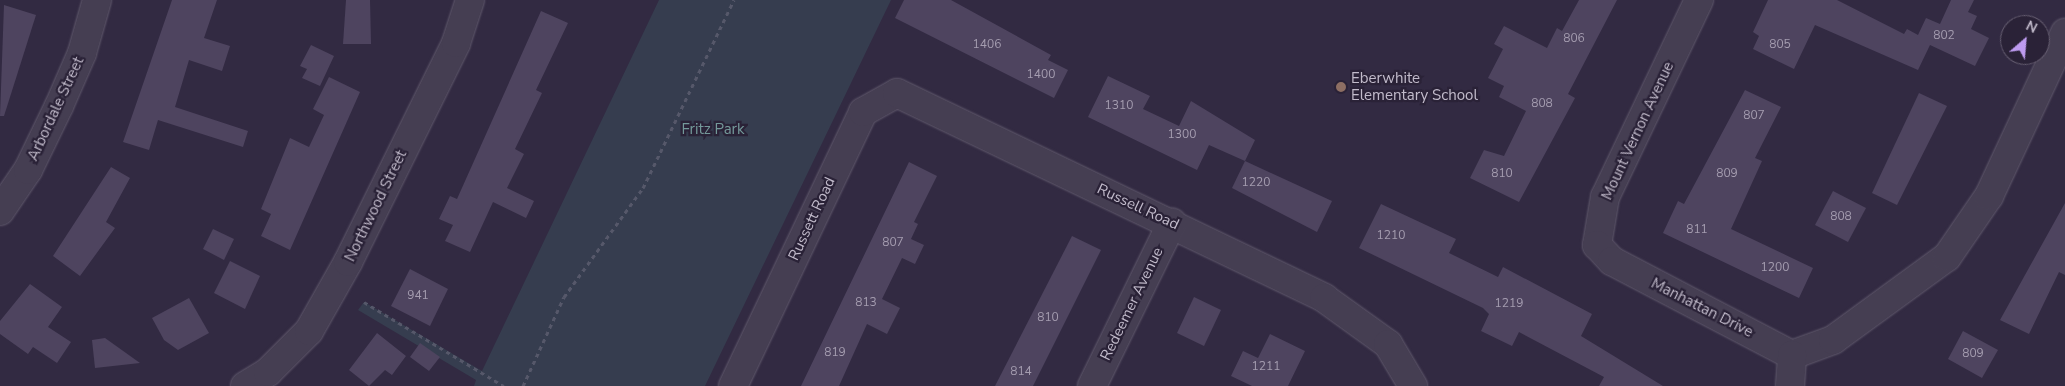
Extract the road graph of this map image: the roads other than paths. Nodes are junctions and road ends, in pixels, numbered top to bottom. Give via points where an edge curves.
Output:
1 (97, 0) edge
2 (1699, 0) edge
3 (471, 1) edge
4 (2065, 33) edge
5 (922, 103) joint
6 (0, 211) edge
7 (1172, 223) junction
8 (1612, 261) joint
9 (1792, 354) junction
10 (245, 386) edge
11 (733, 386) edge
12 (1092, 386) edge
13 (1413, 386) edge
14 (1790, 386) edge

1 - 6 street, Arbordale Street via 82,53 59,106 28,170
2 - 8 street, Mount Vernon Avenue via 1605,197 1597,246
3 - 10 street, Northwood Street via 456,43 348,262 309,331 268,372
4 - 9 street via 1989,196 1947,256 1833,340
5 - 7 street, Russell Road
5 - 11 street, Russett Road via 897,93 863,112
7 - 12 street, Redeemer Avenue
7 - 13 street, Russell Road via 1352,315 1388,344
8 - 9 street, Manhattan Drive
9 - 14 street

